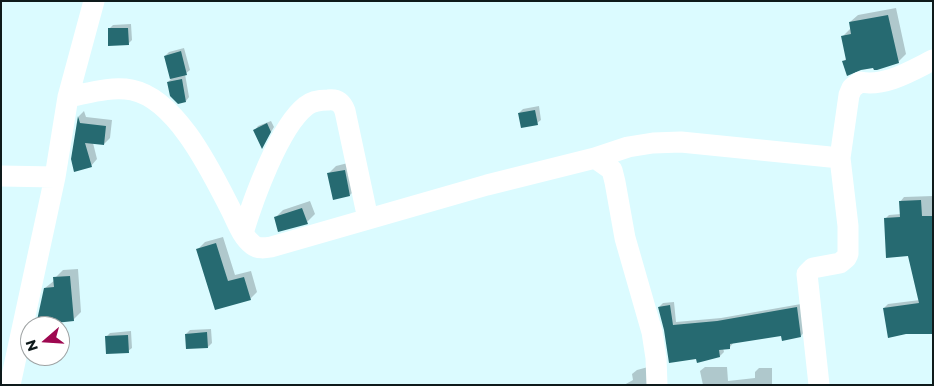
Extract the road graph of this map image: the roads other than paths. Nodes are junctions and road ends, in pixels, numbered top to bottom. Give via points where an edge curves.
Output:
1 (94, 1) edge
2 (933, 60) edge
3 (68, 97) junction
4 (595, 158) junction
5 (840, 158) junction
6 (1, 176) edge
7 (54, 177) junction
8 (368, 219) junction
9 (243, 233) junction
10 (10, 385) edge
11 (657, 385) edge
12 (819, 385) edge

1 - 3 street
2 - 5 street via 900,76 870,84 860,82 852,88
3 - 7 street
3 - 9 street via 110,89 149,95 165,108 190,139
4 - 5 street via 628,147 681,142
4 - 8 street
4 - 11 street via 612,170 625,238 652,332
5 - 12 street via 848,226 846,258 835,264 813,268 806,274
6 - 7 street
7 - 10 street
8 - 9 street via 271,247 254,246
8 - 9 street via 345,111 341,103 330,99 307,105 292,122 275,149

